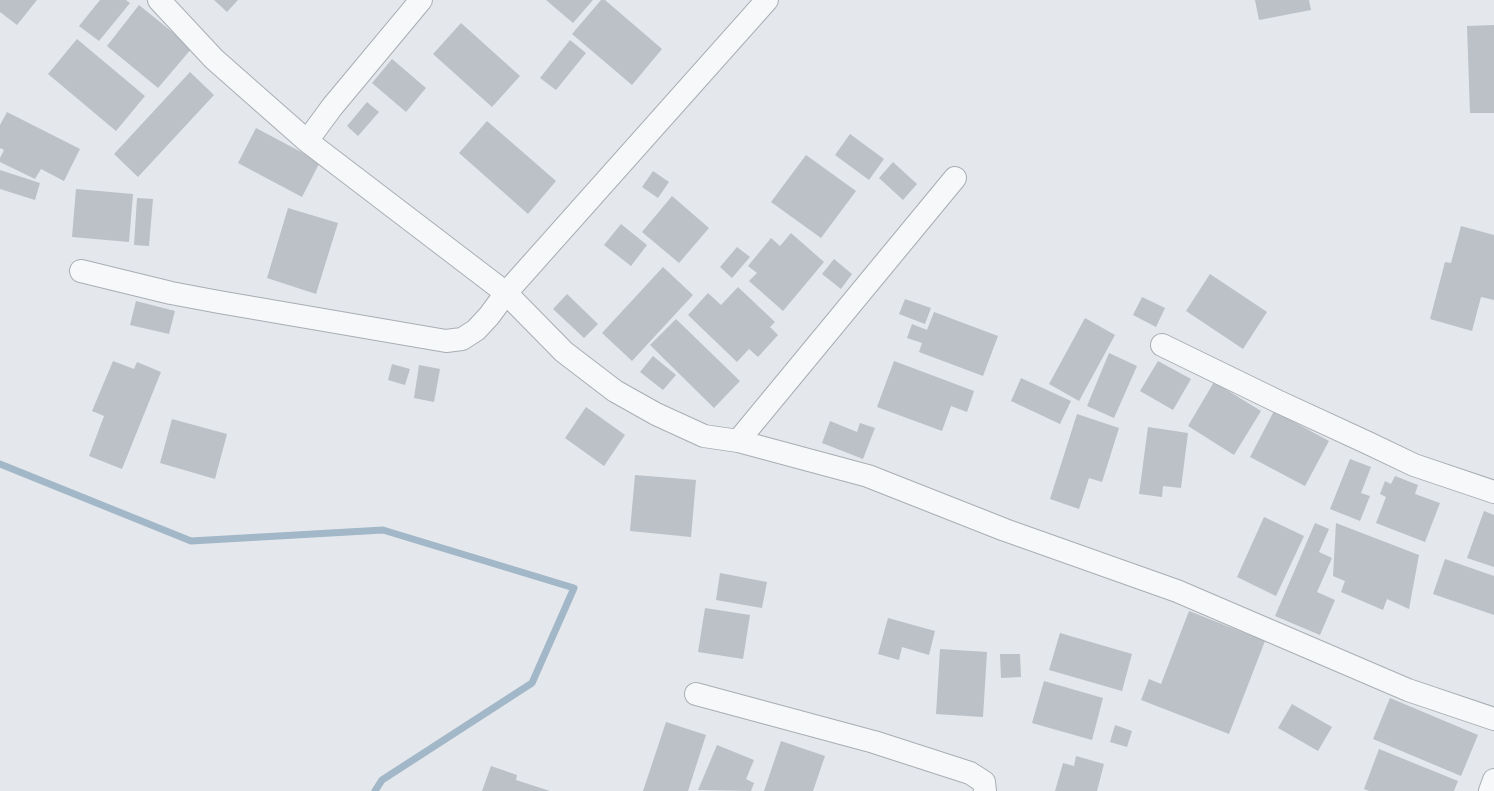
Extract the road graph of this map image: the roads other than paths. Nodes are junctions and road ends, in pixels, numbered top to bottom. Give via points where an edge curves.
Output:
1 (159, 0) edge
2 (421, 0) edge
3 (766, 0) edge
4 (307, 141) junction
5 (956, 178) dead end
6 (81, 271) dead end
7 (506, 293) junction
8 (1162, 345) dead end
9 (738, 441) junction
10 (1494, 492) edge
11 (696, 694) dead end
12 (1494, 719) edge
13 (1494, 780) edge
14 (985, 791) edge
15 (1490, 791) edge

1 - 4 street via 214,59
2 - 4 street
3 - 7 street
4 - 7 street
5 - 9 street
6 - 7 street via 198,298 446,341 462,339 476,330
7 - 9 street via 564,352 615,391 656,414 704,436
8 - 10 street via 1414,465
9 - 12 street via 868,476 1005,530 1177,590 1408,690
11 - 14 street via 874,742 970,773 984,782
13 - 15 street

